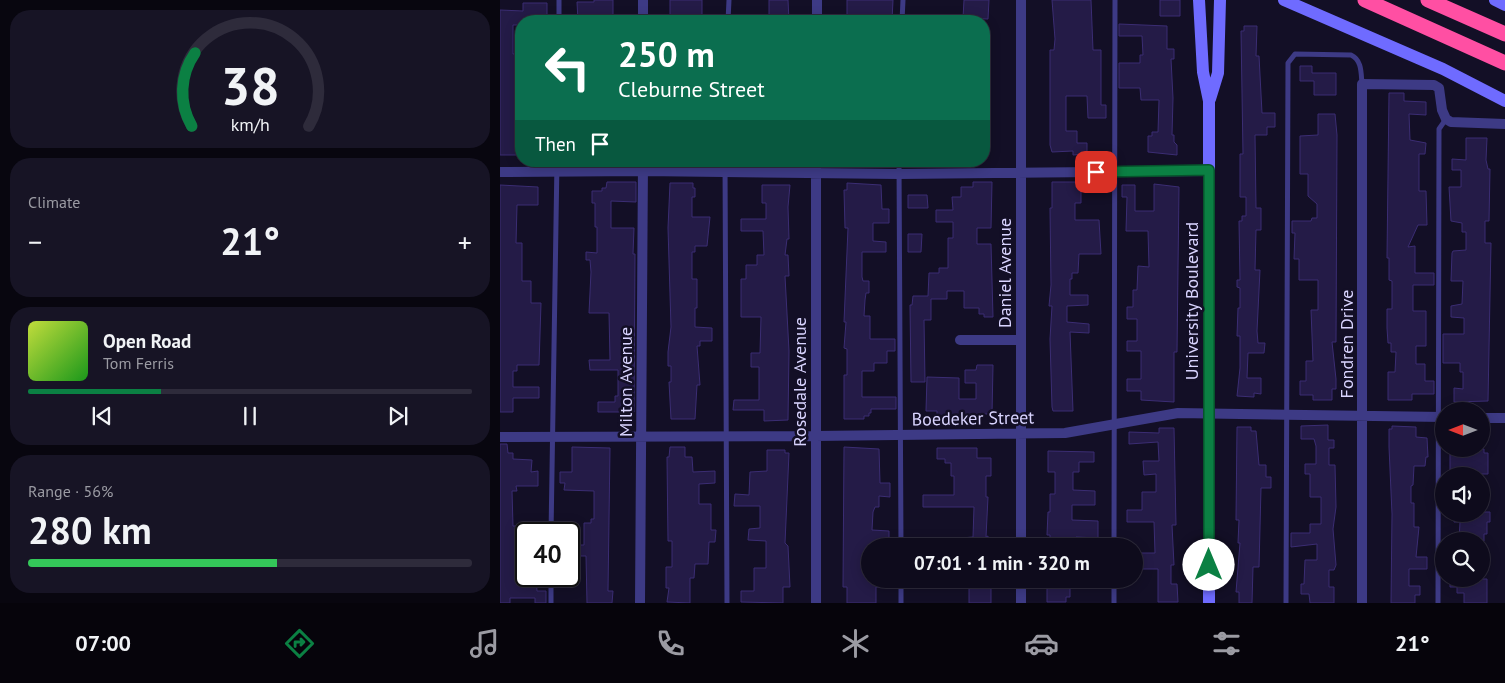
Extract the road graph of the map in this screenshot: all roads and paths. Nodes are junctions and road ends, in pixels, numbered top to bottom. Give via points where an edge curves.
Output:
1 (559, 0) edge
2 (643, 0) edge
3 (729, 0) edge
4 (817, 0) edge
5 (903, 0) edge
6 (1021, 0) edge
7 (1115, 0) edge
8 (1199, 0) edge
9 (1220, 0) edge
10 (1284, 0) edge
11 (1366, 0) edge
12 (1428, 0) edge
13 (559, 15) edge
14 (643, 15) edge
15 (728, 15) edge
16 (817, 15) edge
17 (902, 15) edge
18 (1505, 34) edge
19 (1505, 63) edge
20 (1362, 84) junction
21 (1209, 101) junction
22 (1505, 101) edge
23 (1446, 119) junction
24 (1505, 124) edge
25 (548, 167) edge
26 (557, 167) edge
27 (643, 167) edge
28 (657, 167) edge
29 (725, 167) edge
30 (816, 167) edge
31 (899, 167) edge
32 (1209, 170) junction
33 (1115, 171) junction
34 (500, 172) edge
35 (725, 172) junction
36 (1020, 173) junction
37 (816, 174) junction
38 (899, 174) junction
39 (960, 340) dead end
40 (1020, 340) junction
41 (1440, 402) edge
42 (1209, 414) junction
43 (1285, 414) junction
44 (1363, 416) junction
45 (1435, 417) edge
46 (1490, 418) edge
47 (1505, 418) edge
48 (1113, 423) junction
49 (1020, 434) junction
50 (901, 435) junction
51 (500, 436) edge
52 (551, 436) junction
53 (642, 436) junction
54 (728, 436) junction
55 (816, 436) junction
56 (1440, 458) edge
57 (551, 522) edge
58 (901, 538) edge
59 (1021, 538) edge
60 (1114, 538) edge
61 (551, 587) edge
62 (901, 588) edge
63 (1021, 588) edge
64 (1114, 588) edge
65 (551, 603) edge
66 (640, 603) edge
67 (727, 603) edge
68 (816, 603) edge
69 (901, 603) edge
70 (1021, 603) edge
71 (1114, 603) edge
72 (1209, 603) edge
73 (1286, 603) edge
74 (1362, 603) edge
75 (1438, 603) edge

1 - 13 lane
2 - 14 street
3 - 15 lane
4 - 16 street
5 - 17 lane
6 - 36 street, Daniel Avenue
7 - 33 lane
8 - 21 street, University Boulevard via 1203,72
9 - 21 street via 1218,73
10 - 22 street via 1443,69
11 - 19 highway
12 - 18 highway
20 - 23 street via 1434,85 1439,88
20 - 43 lane via 1360,64 1351,55 1295,54 1288,63
20 - 44 street, Fondren Drive
21 - 32 street, University Boulevard
23 - 24 street via 1456,124
23 - 41 lane via 1439,129
25 - 34 street
26 - 52 lane
27 - 53 street, Milton Avenue
28 - 35 street
29 - 35 lane
30 - 37 street, Rosedale Avenue
31 - 38 lane
32 - 33 street
32 - 42 street, University Boulevard
33 - 36 street
33 - 48 lane
35 - 37 street
35 - 54 lane
36 - 38 street
36 - 40 street, Daniel Avenue
37 - 38 street
37 - 55 street, Rosedale Avenue
38 - 50 lane
39 - 40 street
40 - 49 street, Daniel Avenue
42 - 43 street, Boedeker Street
42 - 48 street, Boedeker Street via 1155,416
42 - 72 street, University Boulevard
43 - 44 street, Boedeker Street
43 - 73 lane
44 - 45 street, Boedeker Street
44 - 74 street, Fondren Drive
46 - 47 street
48 - 49 street, Boedeker Street via 1065,433
48 - 60 lane
49 - 50 street, Boedeker Street
49 - 59 street, Daniel Avenue
50 - 55 street, Boedeker Street
50 - 58 lane
51 - 52 street, Boedeker Street
52 - 53 street, Boedeker Street
52 - 57 lane
53 - 54 street, Boedeker Street
53 - 66 street, Milton Avenue
54 - 55 street, Boedeker Street
54 - 67 lane
55 - 68 street, Rosedale Avenue
56 - 75 lane
61 - 65 lane
62 - 69 lane
63 - 70 street
64 - 71 lane

